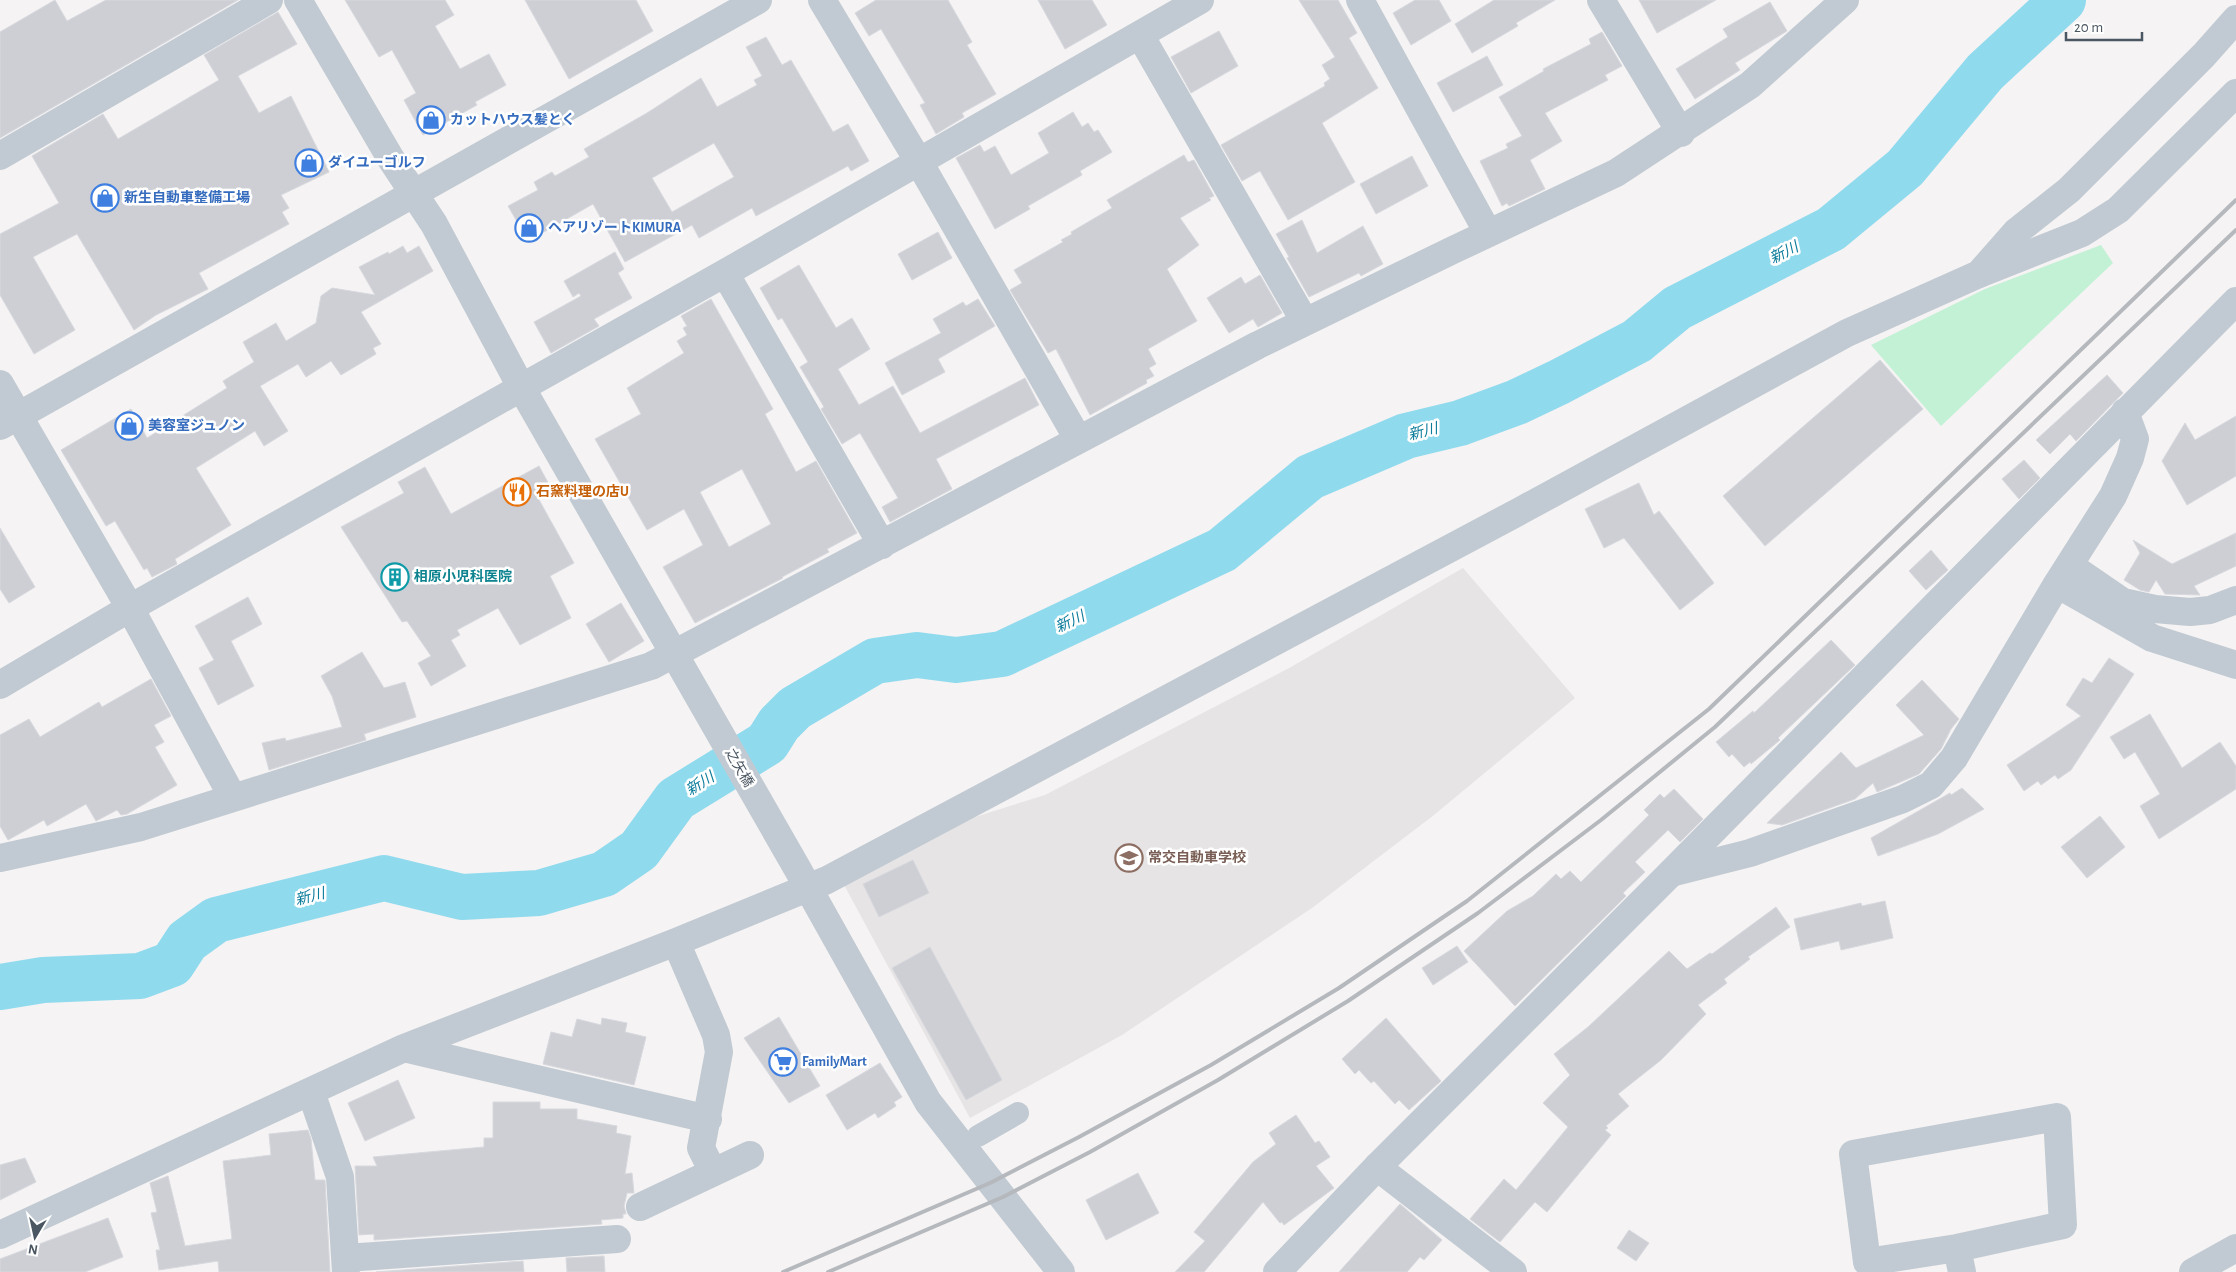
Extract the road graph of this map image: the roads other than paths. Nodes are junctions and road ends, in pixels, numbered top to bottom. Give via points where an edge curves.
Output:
1 (269, 0) edge
2 (298, 0) edge
3 (758, 0) edge
4 (822, 0) edge
5 (1200, 0) edge
6 (1360, 0) edge
7 (1600, 0) edge
8 (1844, 0) edge
9 (2236, 19) edge
10 (1140, 35) junction
11 (2236, 93) edge
12 (1681, 132) junction
13 (0, 156) edge
14 (919, 162) junction
15 (413, 194) junction
16 (1488, 233) junction
17 (725, 273) junction
18 (1979, 274) junction
19 (2236, 301) edge
20 (1305, 322) junction
21 (0, 384) edge
22 (521, 387) junction
23 (2125, 412) junction
24 (9, 421) edge
25 (1078, 438) junction
26 (882, 545) junction
27 (2063, 575) junction
28 (2236, 600) edge
29 (130, 608) junction
30 (677, 660) junction
31 (2236, 664) edge
32 (0, 685) edge
33 (233, 798) junction
34 (0, 858) edge
35 (1671, 873) junction
36 (802, 878) junction
37 (676, 942) junction
38 (404, 1048) junction
39 (311, 1092) junction
40 (1018, 1114) dead end
41 (708, 1119) junction
42 (978, 1136) dead end
43 (750, 1154) dead end
44 (1377, 1166) junction
45 (713, 1172) junction
46 (640, 1207) dead end
47 (0, 1235) edge
48 (617, 1238) dead end
49 (2236, 1248) edge
50 (1959, 1260) edge
51 (346, 1265) edge
52 (1061, 1272) edge
53 (1277, 1272) edge
54 (1513, 1272) edge
55 (2193, 1272) edge

1 - 13 street
2 - 15 street, 之矢橋
3 - 15 street
4 - 14 street
5 - 10 street
6 - 16 street
7 - 12 street
8 - 12 street via 1750,85
9 - 18 street via 2069,190 2016,232
10 - 14 street
10 - 20 street
11 - 18 street via 2118,210 2082,233
12 - 16 street via 1616,173
14 - 17 street
14 - 25 street
15 - 22 street, 之矢橋 via 434,224
15 - 24 street
16 - 20 street
17 - 22 street
17 - 26 street
18 - 36 street via 1847,333 827,880
19 - 23 street
20 - 25 street
21 - 24 street
22 - 29 street
22 - 30 street, 之矢橋
23 - 27 street via 2135,439 2130,458 2113,496
23 - 35 street
24 - 29 street
25 - 26 street
26 - 30 street
27 - 28 street via 2123,602 2155,610 2210,610
27 - 31 street via 2152,638
27 - 35 street via 1954,758 1930,785 1849,820 1733,858
29 - 32 street
29 - 33 street
30 - 33 street
30 - 36 street, 之矢橋
33 - 34 street via 141,827
35 - 44 street
36 - 37 street
36 - 52 street, 之矢橋 via 928,1102
37 - 38 street
37 - 41 street via 716,1035 719,1052
38 - 39 street
38 - 41 street
39 - 47 street
39 - 51 street via 340,1176
40 - 42 street
41 - 45 street via 702,1148
43 - 45 street
44 - 53 street
44 - 54 street
45 - 46 street
48 - 51 street
49 - 55 street
50 - 50 street via 1867,1262 1853,1154 2056,1117 2063,1225

